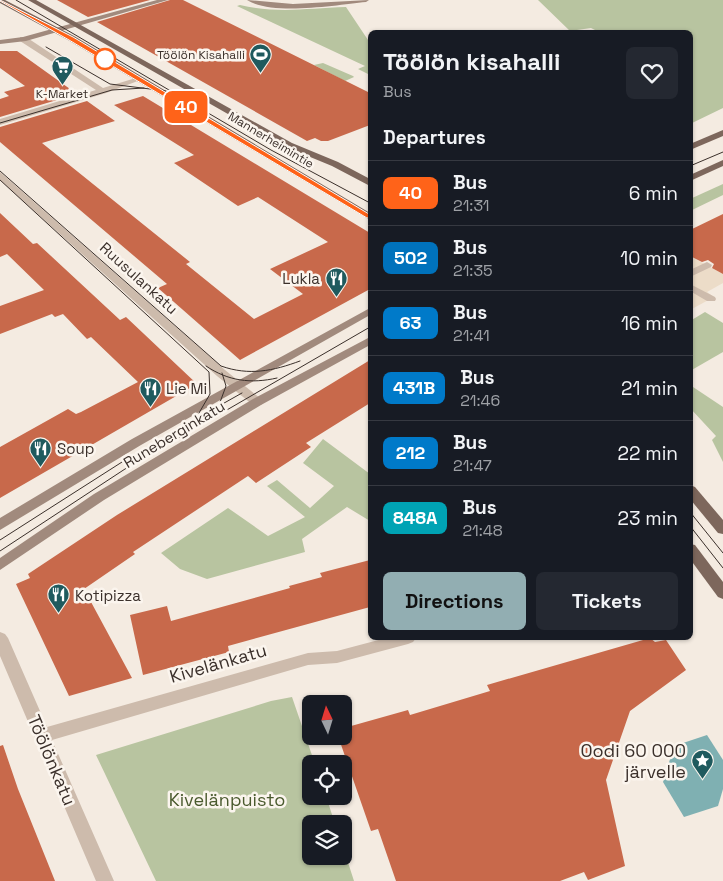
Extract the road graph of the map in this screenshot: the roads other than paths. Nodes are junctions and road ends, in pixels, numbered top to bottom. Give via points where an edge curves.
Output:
1 (0, 0) edge
2 (31, 0) edge
3 (165, 0) edge
4 (366, 0) edge
5 (254, 1) edge
6 (112, 16) junction
7 (74, 24) junction
8 (82, 28) junction
9 (54, 30) junction
10 (62, 34) junction
11 (22, 39) junction
12 (0, 42) edge
13 (30, 43) junction
14 (0, 48) edge
15 (139, 79) junction
16 (103, 91) junction
17 (0, 122) edge
18 (723, 133) edge
19 (693, 146) edge
20 (723, 163) edge
21 (0, 175) edge
22 (693, 177) edge
23 (368, 182) edge
24 (368, 216) edge
25 (707, 265) dead end
26 (693, 272) edge
27 (693, 289) edge
28 (711, 299) dead end
29 (368, 312) edge
30 (368, 341) edge
31 (235, 386) junction
32 (257, 402) junction
33 (694, 495) edge
34 (0, 525) edge
35 (723, 529) edge
36 (693, 556) edge
37 (0, 565) edge
38 (723, 593) edge
39 (0, 638) edge
40 (401, 640) edge
41 (42, 736) junction
42 (105, 881) edge

1 - 9 main road, Mannerheimintie
2 - 7 main road, Mannerheimintie
3 - 6 main road
4 - 5 main road via 297,5
6 - 7 main road via 99,16
6 - 8 main road
7 - 8 main road, Mannerheimintie
7 - 9 main road
8 - 10 main road
8 - 23 main road, Mannerheimintie via 289,146 335,164
9 - 10 main road, Mannerheimintie
9 - 11 main road
10 - 13 main road
10 - 15 main road, Mannerheimintie
11 - 12 main road
11 - 13 street
13 - 14 main road
13 - 16 street
15 - 16 street
15 - 24 main road, Mannerheimintie
16 - 17 street
18 - 19 main road
20 - 22 main road
21 - 31 street, Ruusulankatu
25 - 26 street
27 - 28 street
29 - 31 main road, Runeberginkatu
30 - 32 main road, Runeberginkatu
31 - 32 street, Ruusulankatu
31 - 34 main road, Runeberginkatu
32 - 37 main road, Runeberginkatu via 99,497
33 - 35 main road
36 - 38 main road
39 - 41 street, Töölönkatu
40 - 41 street, Kivelänkatu via 337,657 308,659
41 - 42 street, Töölönkatu

